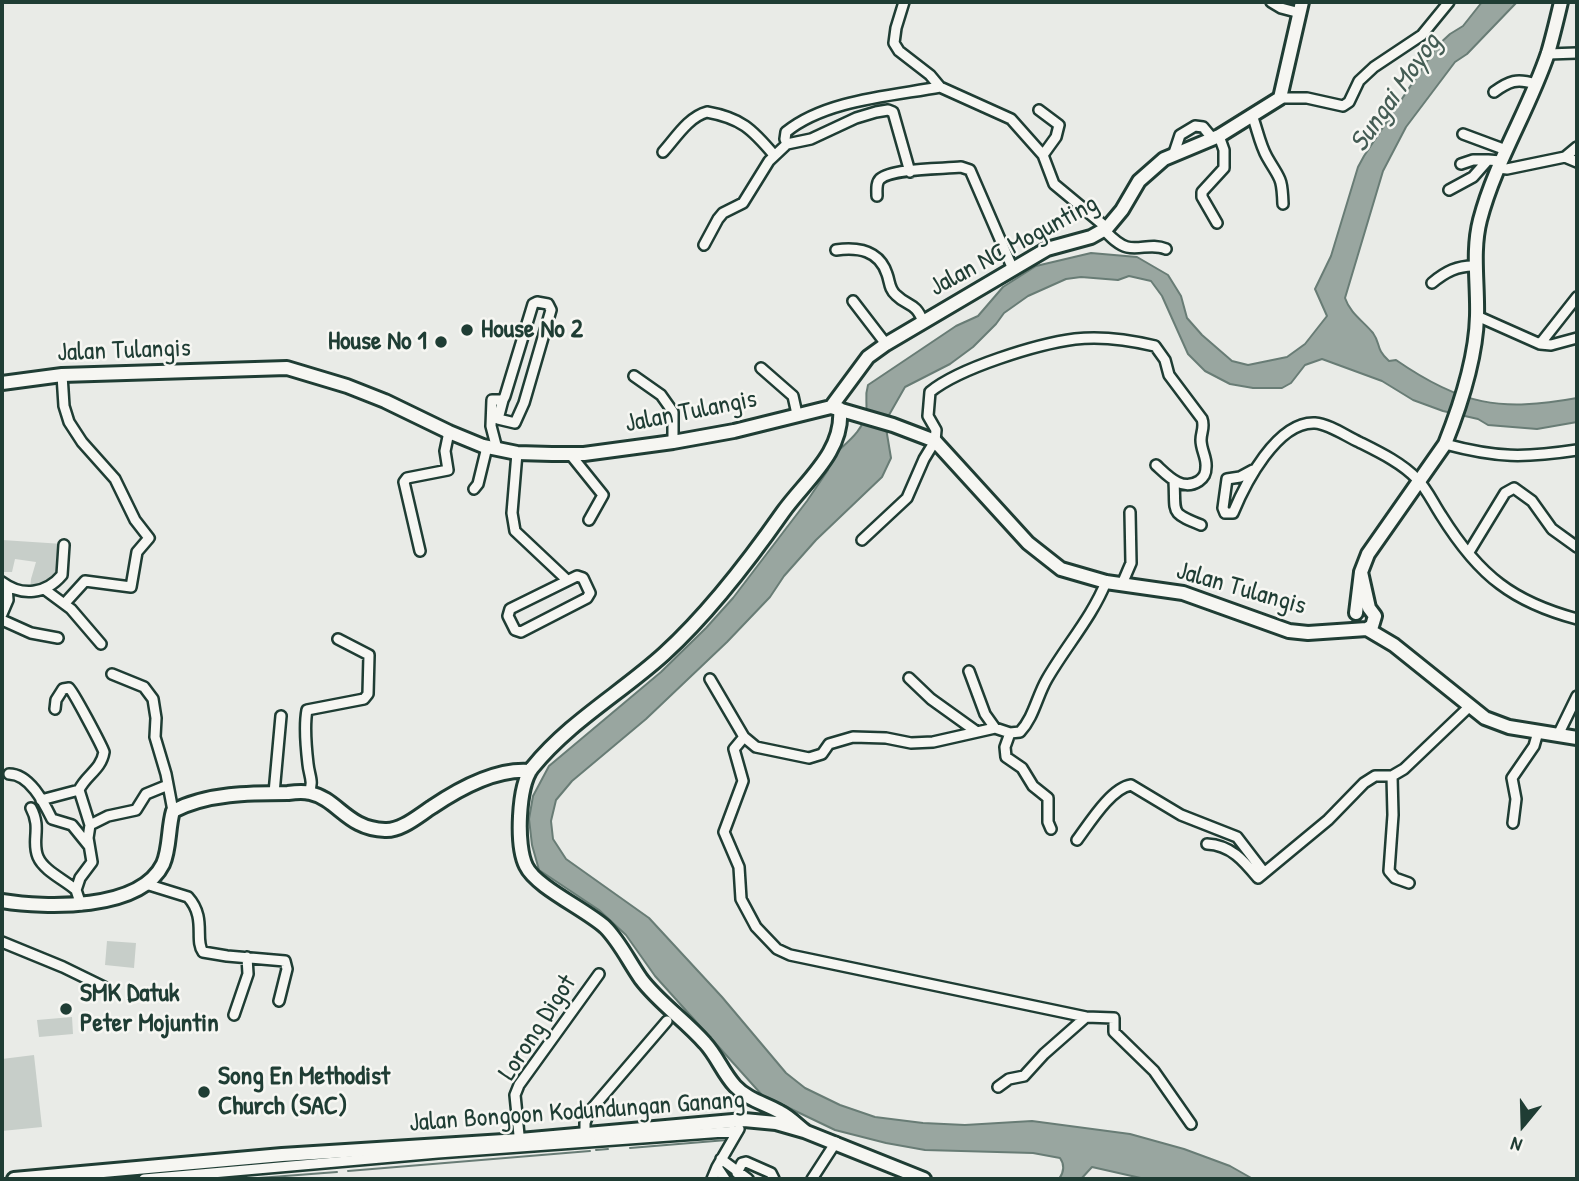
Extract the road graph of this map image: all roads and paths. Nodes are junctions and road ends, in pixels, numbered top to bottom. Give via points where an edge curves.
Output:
1 (904, 2) edge
2 (1271, 2) edge
3 (1448, 2) edge
4 (1561, 2) edge
5 (1301, 8) edge
6 (1577, 53) edge
7 (1548, 54) junction
8 (1535, 84) junction
9 (940, 87) junction
10 (1494, 92) dead end
11 (1280, 98) junction
12 (1039, 110) dead end
13 (1252, 115) junction
14 (1463, 134) dead end
15 (1216, 138) junction
16 (787, 144) junction
17 (1577, 146) edge
18 (663, 152) dead end
19 (1174, 153) junction
20 (774, 155) junction
21 (1043, 155) junction
22 (1565, 157) junction
23 (1498, 160) junction
24 (1577, 162) edge
25 (1461, 164) dead end
26 (910, 172) junction
27 (1449, 190) dead end
28 (877, 196) dead end
29 (1283, 204) dead end
30 (1217, 223) dead end
31 (1105, 229) junction
32 (704, 245) dead end
33 (1166, 249) dead end
34 (836, 250) dead end
35 (1476, 266) junction
36 (1012, 267) junction
37 (1432, 283) dead end
38 (1577, 297) edge
39 (853, 301) dead end
40 (1477, 316) junction
41 (923, 321) junction
42 (1577, 338) edge
43 (886, 344) junction
44 (1539, 344) junction
45 (761, 368) dead end
46 (62, 375) junction
47 (634, 376) dead end
48 (2, 383) edge
49 (503, 400) junction
50 (836, 408) junction
51 (797, 414) junction
52 (491, 426) junction
53 (449, 432) junction
54 (935, 441) junction
55 (673, 442) junction
56 (1445, 444) junction
57 (489, 447) junction
58 (1577, 450) edge
59 (517, 453) junction
60 (570, 454) junction
61 (1156, 466) dead end
62 (1174, 481) junction
63 (1243, 481) dead end
64 (1419, 481) junction
65 (474, 489) dead end
66 (1130, 512) dead end
67 (589, 520) dead end
68 (1201, 525) dead end
69 (862, 540) dead end
70 (64, 545) dead end
71 (1577, 547) edge
72 (420, 551) dead end
73 (1469, 552) junction
74 (567, 580) junction
75 (1106, 582) junction
76 (4, 584) edge
77 (1122, 584) junction
78 (44, 589) junction
79 (65, 603) junction
80 (1360, 612) junction
81 (2, 614) edge
82 (1577, 619) edge
83 (2, 620) edge
84 (1369, 626) junction
85 (1335, 630) junction
86 (58, 638) dead end
87 (338, 639) dead end
88 (101, 644) dead end
89 (969, 671) dead end
90 (112, 674) dead end
91 (909, 678) dead end
92 (710, 679) dead end
93 (1577, 696) edge
94 (1469, 706) junction
95 (55, 709) dead end
96 (281, 716) dead end
97 (995, 729) junction
98 (977, 732) junction
99 (1538, 732) junction
100 (1010, 733) junction
101 (1558, 735) junction
102 (744, 737) junction
103 (1577, 738) edge
104 (530, 771) junction
105 (9, 774) dead end
106 (1392, 776) junction
107 (274, 787) junction
108 (311, 787) junction
109 (79, 790) junction
110 (171, 799) junction
111 (41, 800) junction
112 (32, 808) dead end
113 (1513, 823) dead end
114 (90, 825) junction
115 (1051, 829) dead end
116 (1077, 840) dead end
117 (1207, 844) dead end
118 (89, 847) junction
119 (1263, 871) junction
120 (1409, 883) dead end
121 (146, 884) junction
122 (76, 890) junction
123 (2, 901) edge
124 (81, 905) junction
125 (2, 942) edge
126 (247, 957) junction
127 (599, 974) dead end
128 (106, 988) dead end
129 (279, 1001) dead end
130 (234, 1016) dead end
131 (1086, 1017) junction
132 (667, 1021) dead end
133 (998, 1087) dead end
134 (750, 1099) junction
135 (1191, 1124) dead end
136 (741, 1125) junction
137 (805, 1131) junction
138 (585, 1139) junction
139 (836, 1142) junction
140 (520, 1144) junction
141 (491, 1146) junction
142 (719, 1163) junction
143 (737, 1173) junction
144 (14, 1179) edge
145 (144, 1179) edge
146 (712, 1179) edge
147 (725, 1179) edge
148 (748, 1179) edge
149 (774, 1179) edge
150 (812, 1179) edge
151 (924, 1179) edge

1 - 9 street via 894,43
2 - 5 street via 1281,8
3 - 11 street via 1422,35 1374,66 1343,106
4 - 7 street
5 - 11 street
6 - 7 street
7 - 8 street
8 - 10 street via 1517,79
8 - 23 street
9 - 16 street via 824,110 786,132
9 - 21 street via 1011,119
11 - 13 street, Jalan NC Mogunting
12 - 21 street via 1059,125
13 - 15 street, Jalan NC Mogunting
13 - 29 street via 1266,156 1282,182
14 - 23 street
15 - 19 street, Jalan NC Mogunting
15 - 19 street via 1195,126 1180,135
15 - 30 street via 1224,150 1224,168 1202,197
16 - 20 street
16 - 26 street via 890,110
17 - 22 street
18 - 20 street via 688,123 706,112 743,123
19 - 31 street, Jalan NC Mogunting via 1139,181
20 - 32 street via 745,200 723,213
21 - 31 street via 1054,184
22 - 23 street via 1507,169
22 - 24 street
23 - 25 street
23 - 27 street
23 - 35 street via 1479,222
26 - 28 street via 881,178
26 - 36 street via 970,170
31 - 33 street via 1127,247
31 - 36 street, Jalan NC Mogunting
34 - 41 street via 860,248 870,254 881,263 897,297 916,306
35 - 37 street via 1455,268
35 - 40 street
36 - 41 street, Jalan NC Mogunting
38 - 44 street
39 - 43 street
40 - 44 street
40 - 56 street via 1469,371
41 - 43 street, Jalan NC Mogunting
42 - 44 street
43 - 50 street, Jalan NC Mogunting via 868,357
45 - 51 street via 793,396
46 - 48 street, Jalan Tulangis
46 - 53 street, Jalan Tulangis via 287,368 385,401
46 - 79 street via 69,422 115,479 149,538 137,552 131,587 85,581
47 - 55 street via 667,403 674,420
49 - 49 street via 533,304 548,304 551,310 515,423 498,419
49 - 52 street via 492,400
50 - 51 street, Jalan Tulangis
50 - 54 street, Jalan Tulangis
50 - 104 street via 841,420 821,467 795,495 769,535 663,655 568,730
51 - 55 street, Jalan Tulangis
52 - 57 street
52 - 57 street
53 - 57 street, Jalan Tulangis
53 - 72 street via 448,470 404,482
54 - 62 street via 938,435 928,416 928,403 930,392 940,384 996,360 1075,339 1135,341 1155,346 1204,425 1200,437 1206,472 1196,484
54 - 69 street via 907,498
54 - 75 street, Jalan Tulangis via 1045,559 1061,569
55 - 60 street, Jalan Tulangis
56 - 58 street via 1507,457
56 - 64 street
57 - 59 street, Jalan Tulangis
57 - 65 street
59 - 60 street, Jalan Tulangis
59 - 74 street via 515,531
60 - 67 street via 603,495
61 - 62 street
62 - 68 street via 1179,516
63 - 64 street via 1290,432 1317,423 1404,467
64 - 73 street
64 - 80 street via 1368,554 1361,572
66 - 77 street via 1131,563
70 - 78 street via 62,575
71 - 73 street via 1552,529 1532,501 1514,488 1505,493
73 - 82 street via 1516,595
74 - 74 street via 510,609 508,616 515,630 522,632 589,596 580,577
75 - 77 street, Jalan Tulangis
75 - 100 street via 1095,607 1045,681 1030,720 1020,732
76 - 78 street via 25,592
76 - 81 street via 8,600
77 - 85 street, Jalan Tulangis via 1183,593 1289,631
78 - 79 street
79 - 88 street
80 - 84 street via 1357,626
80 - 84 street via 1374,613
80 - 85 street, Jalan Tulangis
83 - 86 street via 30,634
84 - 85 street, Jalan Tulangis
84 - 94 street
87 - 108 street via 369,655 368,694 363,699 307,710
89 - 97 street
90 - 110 street via 144,687 153,699 155,737
91 - 98 street
92 - 102 street
93 - 101 street
94 - 99 street via 1493,722
94 - 106 street
95 - 109 street via 62,689 73,690 104,752 101,765
96 - 107 street
97 - 98 street
97 - 100 street
98 - 102 street via 933,742 845,738 809,758 756,747
99 - 101 street
99 - 113 street via 1512,778 1516,799
100 - 115 street via 1006,757 1048,798
101 - 103 street
102 - 131 street via 734,750 743,785 724,832 739,867 741,899 756,927 777,949
104 - 108 street via 513,769 489,777 387,831 349,820
104 - 134 street via 520,822 528,870 608,930 643,981 704,1042 732,1084
105 - 111 street via 19,775
106 - 119 street via 1375,776 1364,783 1328,820
106 - 120 street via 1389,871
107 - 108 street
107 - 110 street via 195,802
109 - 111 street
109 - 114 street
110 - 114 street via 146,794 136,810
110 - 121 street via 164,861
111 - 118 street via 52,819 72,825
112 - 122 street via 38,857
114 - 118 street
116 - 119 street via 1098,811 1131,785 1181,815 1237,837
117 - 119 street via 1227,848 1258,878
118 - 122 street via 92,862
121 - 124 street
121 - 126 street via 188,897 200,923 203,952
122 - 124 street
123 - 124 street
125 - 128 street
126 - 129 street via 280,958 287,964
126 - 130 street via 247,979
127 - 140 street, Lorong Digot via 519,1085 515,1094
131 - 133 street via 1024,1076
131 - 135 street via 1114,1018 1114,1032 1170,1090
132 - 138 street via 589,1112
134 - 136 street
134 - 137 street via 782,1113
136 - 137 street, Jalan Bongoon Kodundungan Ganang via 776,1123
136 - 138 street, Jalan Bongoon Kodundungan Ganang
136 - 142 street
137 - 139 street, Jalan Bongoon Kodundungan Ganang
138 - 140 street, Jalan Bongoon Kodundungan Ganang
139 - 150 street
139 - 151 street, Jalan Bongoon Kodundungan Ganang
140 - 141 street, Jalan Bongoon Kodundungan Ganang
141 - 144 street, Jalan Bongoon Kodundungan Ganang via 282,1155
141 - 145 street
142 - 143 street
142 - 146 street
142 - 147 street
143 - 148 street
143 - 149 street via 746,1161

